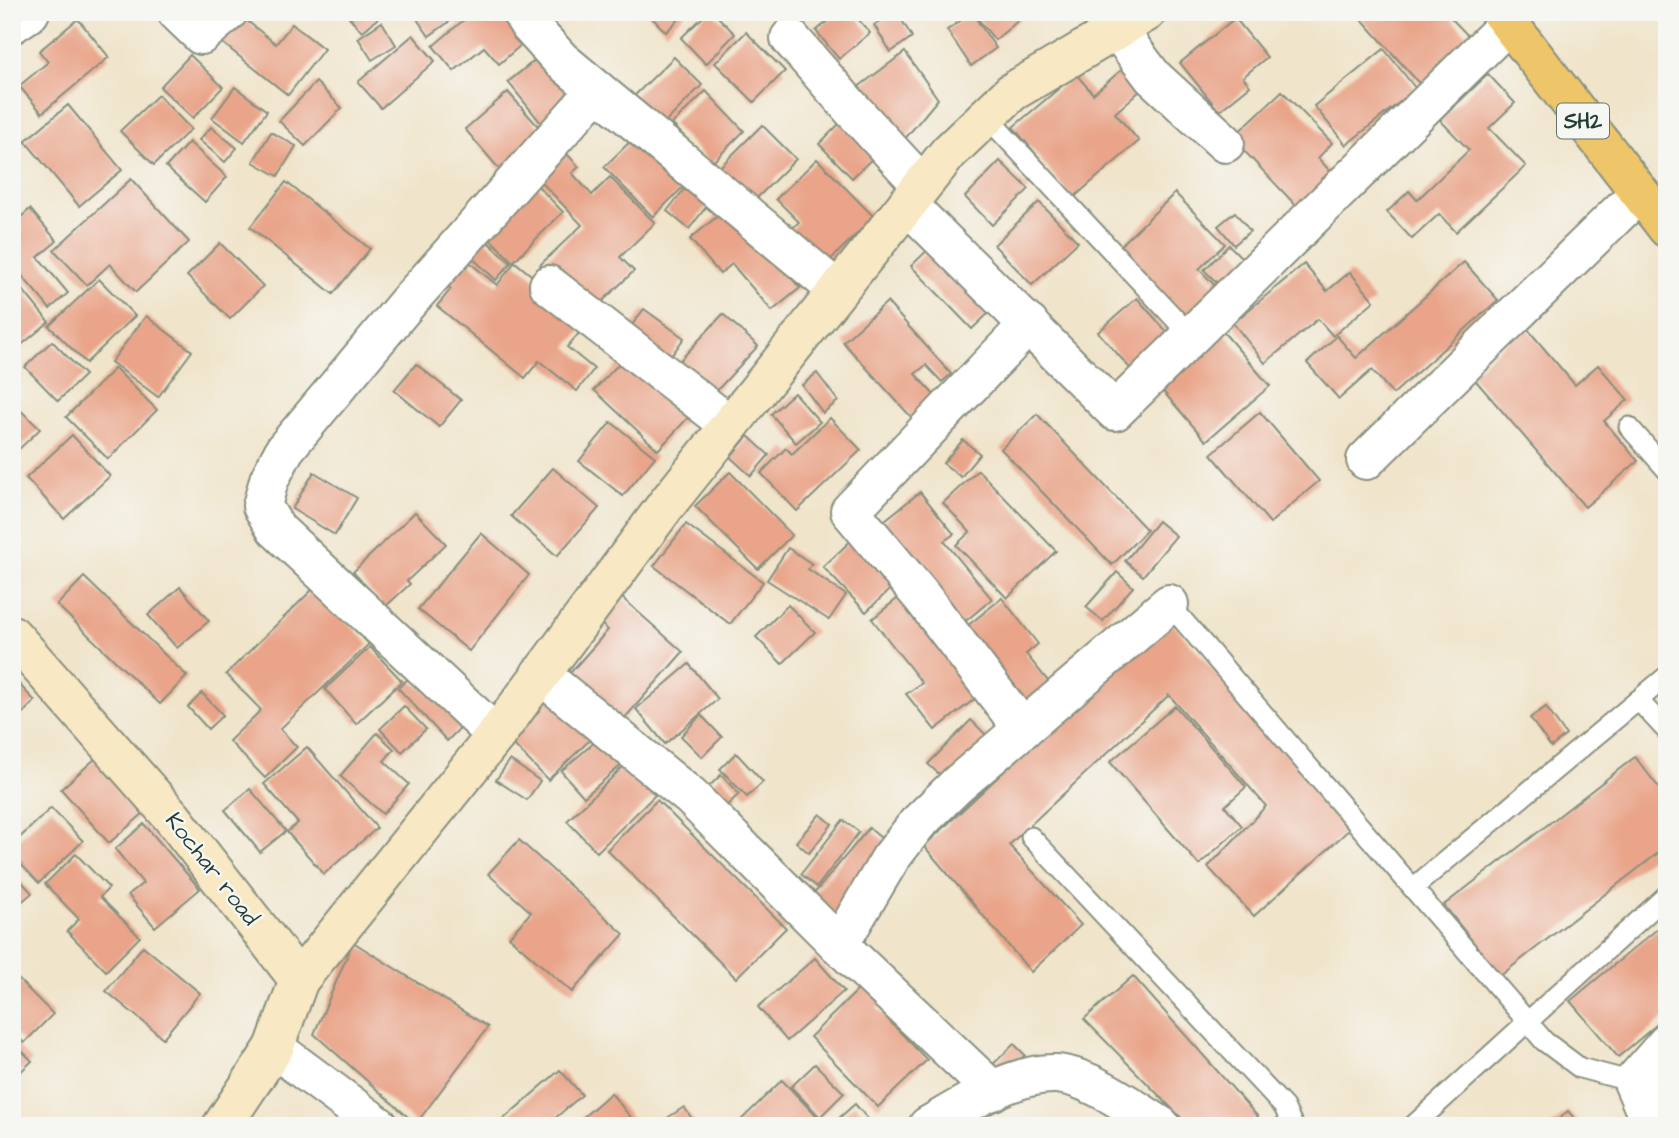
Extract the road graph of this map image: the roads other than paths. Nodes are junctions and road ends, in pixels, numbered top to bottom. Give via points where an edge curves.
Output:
1 (30, 12) edge
2 (177, 12) edge
3 (229, 12) edge
4 (521, 12) edge
5 (1122, 18) edge
6 (1504, 18) edge
7 (12, 24) edge
8 (790, 38) dead end
9 (597, 90) junction
10 (986, 116) junction
11 (1225, 143) dead end
12 (1639, 193) junction
13 (915, 195) junction
14 (1667, 228) edge
15 (549, 285) dead end
16 (837, 290) junction
17 (1028, 324) junction
18 (1191, 336) junction
19 (730, 425) junction
20 (1629, 426) dead end
21 (1366, 460) dead end
22 (1667, 470) edge
23 (1169, 604) joint
24 (12, 635) edge
25 (540, 674) junction
26 (1667, 676) edge
27 (1638, 700) junction
28 (1023, 729) junction
29 (1667, 731) edge
30 (496, 735) junction
31 (1031, 837) dead end
32 (1413, 888) junction
33 (1667, 895) edge
34 (839, 945) junction
35 (299, 980) junction
36 (1528, 1021) junction
37 (1667, 1043) edge
38 (274, 1048) junction
39 (1633, 1082) junction
40 (993, 1091) junction
41 (222, 1126) edge
42 (379, 1126) edge
43 (928, 1126) edge
44 (1161, 1126) edge
45 (1293, 1126) edge
46 (1413, 1126) edge
47 (1651, 1126) edge

1 - 7 street
2 - 3 street via 201,35
4 - 9 street via 561,60
5 - 10 street via 1012,92
5 - 11 street via 1153,77
6 - 12 main road, SH2
6 - 18 street
8 - 13 street via 851,108
9 - 16 street
9 - 30 street via 408,302 285,449 262,506 276,529
10 - 13 street
10 - 18 lane
12 - 14 main road, SH2
12 - 21 street
13 - 16 street
13 - 17 street
15 - 19 street
16 - 19 street
17 - 18 street via 1115,411
17 - 28 street via 850,512
19 - 25 street
20 - 22 lane
23 - 28 street
23 - 32 lane
24 - 35 street, Kochar road via 172,817
25 - 30 street
25 - 34 street via 691,797
26 - 27 lane
27 - 29 lane
27 - 32 lane
28 - 34 street via 917,824 890,859
30 - 35 street
31 - 45 lane via 1284,1107
32 - 36 lane
33 - 36 lane
34 - 40 street
35 - 38 street
36 - 39 lane via 1544,1041 1580,1069
36 - 46 lane
37 - 39 street
38 - 41 street
38 - 42 street
39 - 47 street
40 - 43 street
40 - 44 street via 1025,1077 1056,1074 1090,1084

